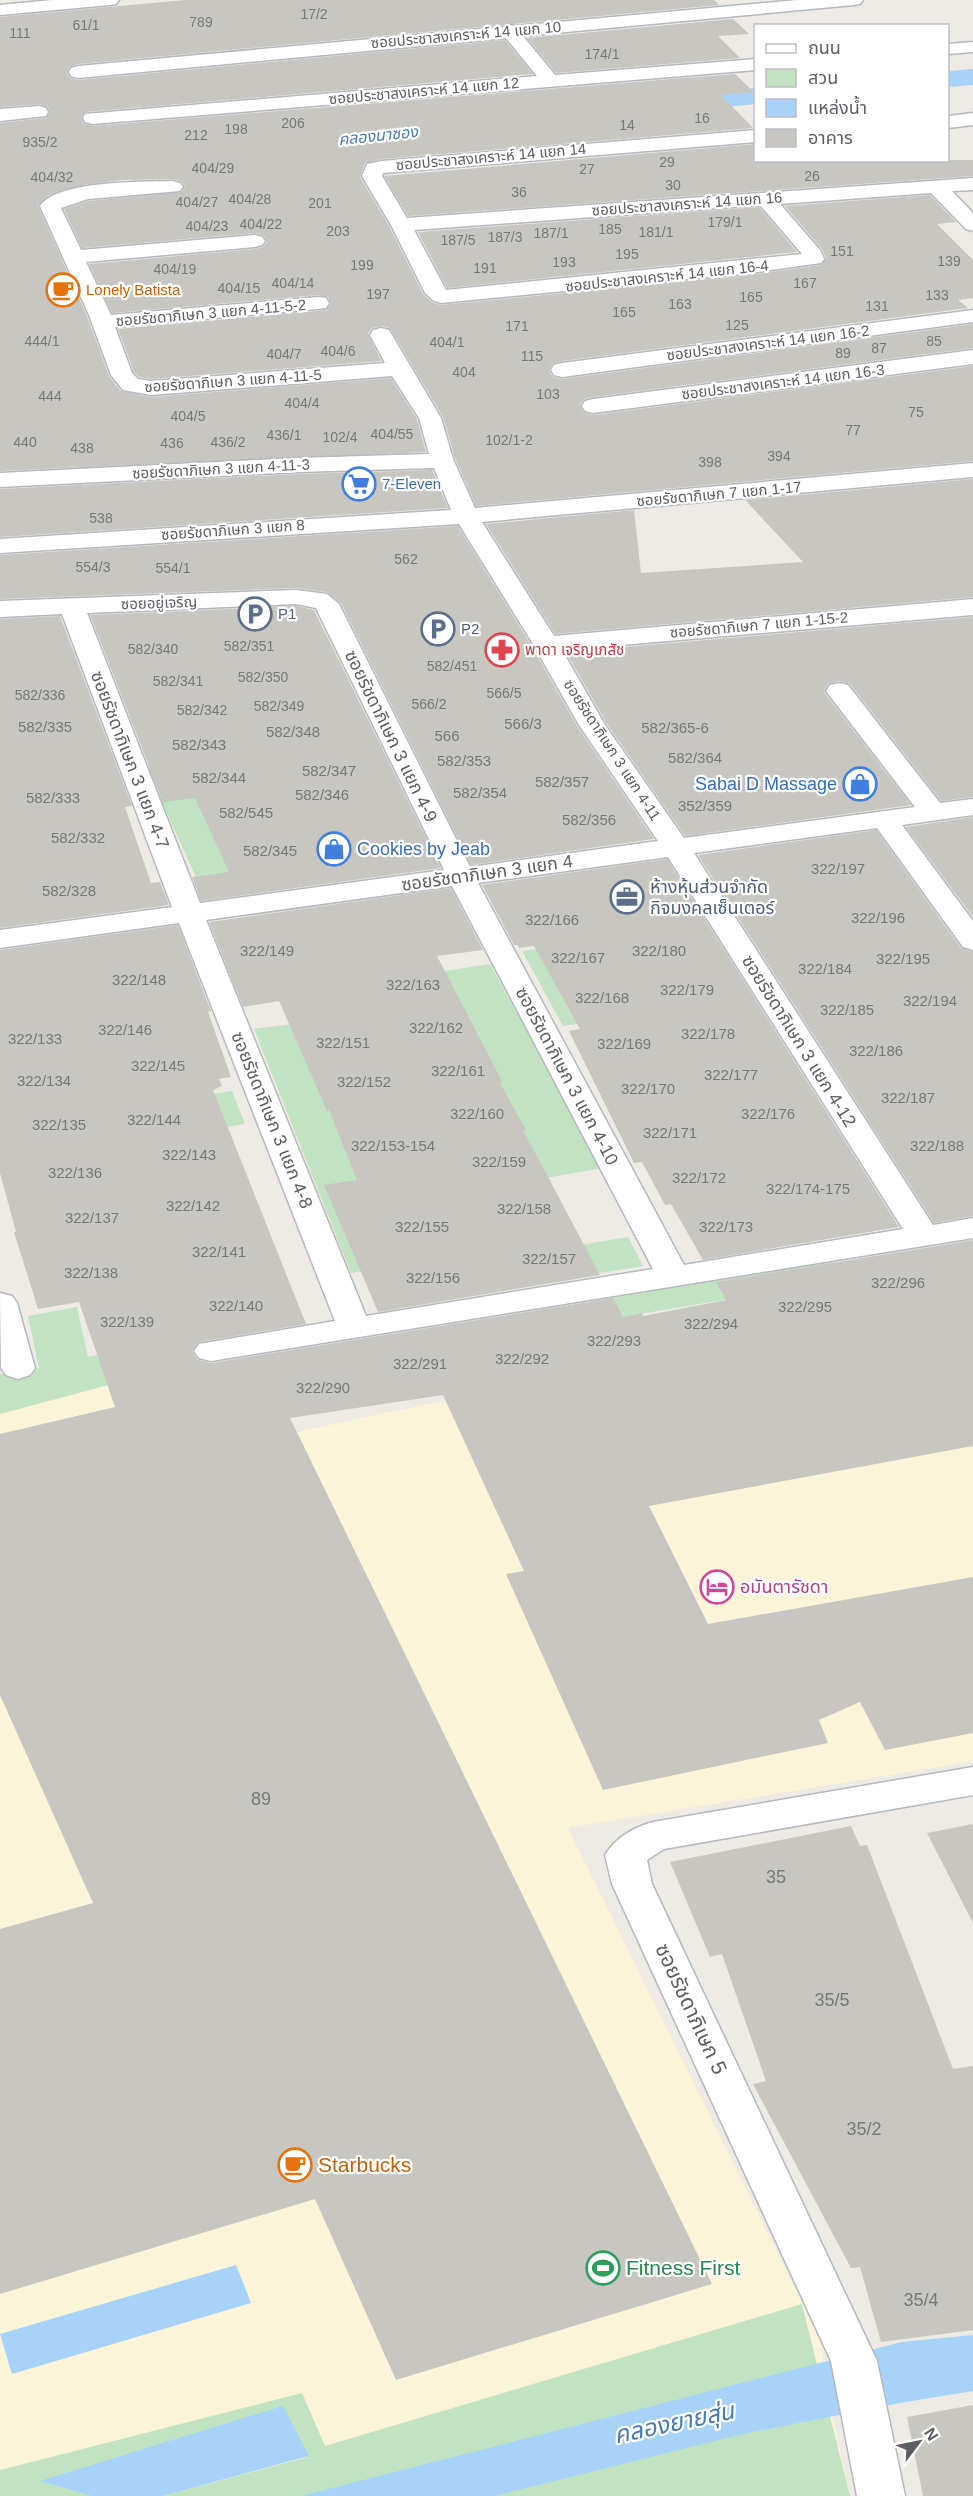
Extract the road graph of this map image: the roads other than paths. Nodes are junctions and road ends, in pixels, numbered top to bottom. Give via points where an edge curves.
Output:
1 (110, 0) edge
2 (854, 0) edge
3 (0, 10) edge
4 (509, 30) junction
5 (973, 46) edge
6 (949, 49) edge
7 (754, 64) edge
8 (78, 72) dead end
9 (550, 80) junction
10 (39, 112) dead end
11 (0, 115) edge
12 (92, 118) dead end
13 (973, 119) edge
14 (949, 122) edge
15 (754, 136) edge
16 (973, 184) edge
17 (173, 187) dead end
18 (936, 187) junction
19 (765, 199) junction
20 (401, 225) junction
21 (973, 225) edge
22 (255, 241) dead end
23 (74, 257) junction
24 (441, 297) joint
25 (318, 303) dead end
26 (973, 316) edge
27 (103, 322) junction
28 (381, 335) dead end
29 (973, 357) edge
30 (399, 369) junction
31 (562, 369) dead end
32 (593, 406) dead end
33 (442, 461) junction
34 (973, 470) edge
35 (0, 480) edge
36 (466, 516) junction
37 (0, 546) edge
38 (318, 599) joint
39 (72, 606) junction
40 (973, 606) edge
41 (0, 609) edge
42 (546, 644) junction
43 (839, 691) dead end
44 (973, 807) edge
45 (933, 812) junction
46 (884, 819) junction
47 (676, 847) junction
48 (461, 877) junction
49 (189, 914) junction
50 (0, 939) edge
51 (973, 941) edge
52 (973, 1228) edge
53 (923, 1235) junction
54 (673, 1275) junction
55 (0, 1303) edge
56 (354, 1327) junction
57 (211, 1351) dead end
58 (18, 1368) dead end
59 (973, 1781) edge
60 (881, 2496) edge

1 - 3 street
2 - 4 street, ซอยประชาสงเคราะห์ 14 แยก 10
4 - 8 street, ซอยประชาสงเคราะห์ 14 แยก 10
4 - 9 street
5 - 6 street
7 - 9 street, ซอยประชาสงเคราะห์ 14 แยก 12
9 - 12 street, ซอยประชาสงเคราะห์ 14 แยก 12
10 - 11 street
13 - 14 street
15 - 20 street, ซอยประชาสงเคราะห์ 14 แยก 14 via 374,168 372,176
16 - 18 street, ซอยประชาสงเคราะห์ 14 แยก 16
17 - 23 street, ซอยรัชดาภิเษก 3 แยก 4-11-5 via 73,194 57,200 50,206
18 - 19 street, ซอยประชาสงเคราะห์ 14 แยก 16
18 - 21 street
19 - 20 street, ซอยประชาสงเคราะห์ 14 แยก 16
19 - 24 street, ซอยประชาสงเคราะห์ 14 แยก 16-4 via 814,259
20 - 24 street, ซอยประชาสงเคราะห์ 14 แยก 14 via 435,293
22 - 23 street
23 - 27 street, ซอยรัชดาภิเษก 3 แยก 4-11-5
25 - 27 street, ซอยรัชดาภิเษก 3 แยก 4-11-5-2
26 - 31 street, ซอยประชาสงเคราะห์ 14 แยก 16-2
27 - 30 street, ซอยรัชดาภิเษก 3 แยก 4-11-5 via 122,375 131,386 141,388
28 - 30 street, ซอยรัชดาภิเษก 3 แยก 4-11
29 - 32 street, ซอยประชาสงเคราะห์ 14 แยก 16-3
30 - 33 street, ซอยรัชดาภิเษก 3 แยก 4-11 via 430,418
33 - 35 street, ซอยรัชดาภิเษก 3 แยก 4-11-3
33 - 36 street, ซอยรัชดาภิเษก 3 แยก 4-11
34 - 36 street, ซอยรัชดาภิเษก 7 แยก 1-17
36 - 37 street, ซอยรัชดาภิเษก 3 แยก 8
36 - 42 street, ซอยรัชดาภิเษก 3 แยก 4-11
38 - 39 street, ซอยอยู่เจริญ
38 - 48 street, ซอยรัชดาภิเษก 3 แยก 4-9 via 326,604
39 - 41 street, ซอยอยู่เจริญ
39 - 49 street, ซอยรัชดาภิเษก 3 แยก 4-7
40 - 42 street, ซอยรัชดาภิเษก 7 แยก 1-15-2
42 - 47 street, ซอยรัชดาภิเษก 3 แยก 4-11 via 592,725
43 - 45 street
44 - 45 street, ซอยรัชดาภิเษก 3 แยก 4
45 - 46 street, ซอยรัชดาภิเษก 3 แยก 4
46 - 47 street, ซอยรัชดาภิเษก 3 แยก 4
46 - 51 street
47 - 48 street, ซอยรัชดาภิเษก 3 แยก 4
47 - 53 street, ซอยรัชดาภิเษก 3 แยก 4-12
48 - 49 street, ซอยรัชดาภิเษก 3 แยก 4
48 - 54 street, ซอยรัชดาภิเษก 3 แยก 4-10
49 - 50 street, ซอยรัชดาภิเษก 3 แยก 4
49 - 56 street, ซอยรัชดาภิเษก 3 แยก 4-8
52 - 53 street
53 - 54 street
54 - 56 street
55 - 58 street
56 - 57 street
59 - 60 street, ซอยรัชดาภิเษก 5 via 653,1836 625,1855 632,1884 859,2383

